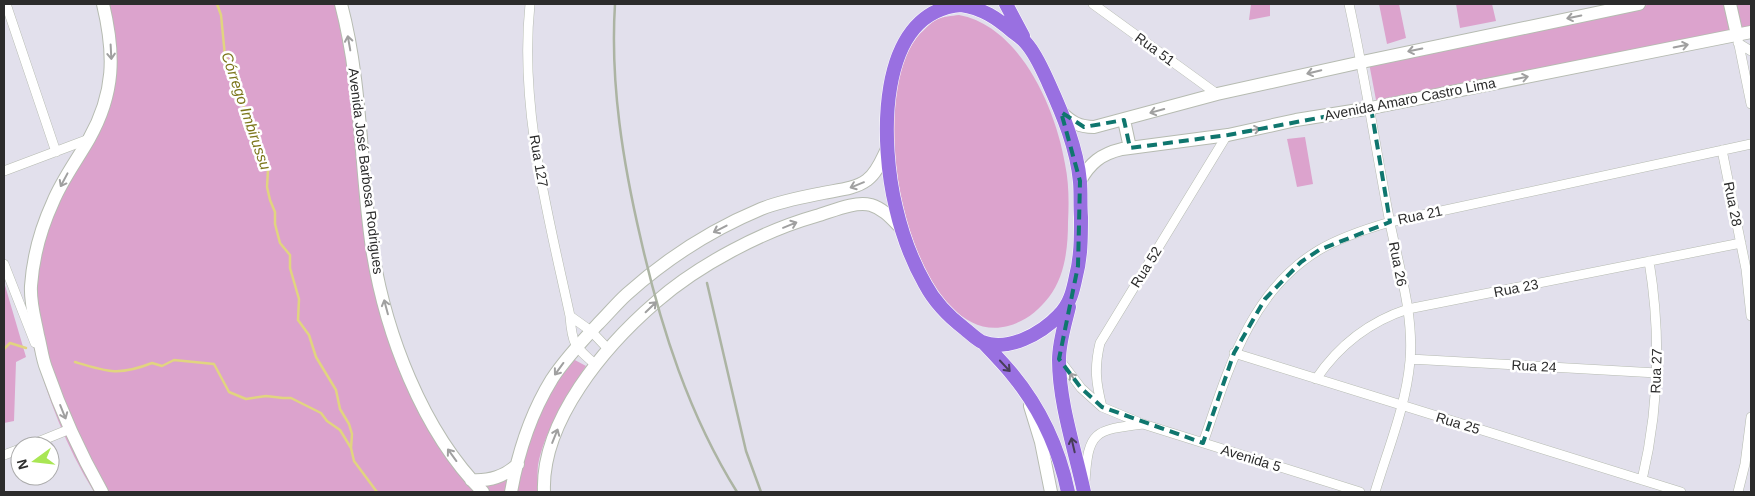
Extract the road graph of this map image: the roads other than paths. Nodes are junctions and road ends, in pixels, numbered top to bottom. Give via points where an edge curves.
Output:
1 (6, 4) edge
2 (103, 4) edge
3 (340, 4) edge
4 (530, 4) edge
5 (931, 4) edge
6 (1006, 4) edge
7 (1093, 4) edge
8 (1349, 4) edge
9 (1639, 4) edge
10 (1730, 4) edge
11 (924, 17) junction
12 (1751, 32) edge
13 (1738, 39) junction
14 (1026, 43) junction
15 (1751, 51) edge
16 (1362, 62) junction
17 (1218, 94) junction
18 (1751, 104) edge
19 (1371, 108) junction
20 (1061, 112) junction
21 (1124, 120) junction
22 (1227, 135) junction
23 (89, 138) junction
24 (1751, 144) edge
25 (1130, 148) junction
26 (887, 149) junction
27 (1722, 150) junction
28 (56, 152) junction
29 (4, 171) edge
30 (1080, 181) junction
31 (1390, 222) junction
32 (901, 228) junction
33 (1741, 243) junction
34 (1649, 261) junction
35 (4, 264) edge
36 (1071, 297) junction
37 (1408, 309) junction
38 (570, 316) junction
39 (1751, 316) edge
40 (591, 331) junction
41 (983, 342) junction
42 (576, 347) junction
43 (609, 350) junction
44 (1234, 353) junction
45 (1059, 358) junction
46 (1410, 359) junction
47 (596, 365) junction
48 (45, 366) junction
49 (1657, 373) junction
50 (1316, 379) junction
51 (1025, 392) junction
52 (1402, 405) junction
53 (1102, 407) junction
54 (1751, 417) edge
55 (1143, 424) junction
56 (70, 429) junction
57 (53, 436) edge
58 (1203, 443) junction
59 (518, 464) junction
60 (471, 480) junction
61 (1642, 480) junction
62 (102, 492) edge
63 (483, 492) edge
64 (511, 492) edge
65 (544, 492) edge
66 (1051, 492) edge
67 (1068, 492) edge
68 (1085, 492) edge
69 (1360, 492) edge
70 (1375, 492) edge
71 (1681, 492) edge
72 (1738, 492) edge

1 - 28 street
2 -> 23 main road via 112,50 111,73 107,93
60 -> 3 main road, Avenida José Barbosa Rodrigues via 441,440 415,391 384,302 373,249 352,59
4 - 38 street, Rua 127 via 528,91 535,143
5 - 11 main road
6 - 14 main road
7 - 17 street, Rua 51
8 - 16 street, Rua 26
9 -> 16 main road
10 - 13 main road
11 - 14 main road via 950,6 975,7 991,14
11 - 26 main road via 908,38 893,72 886,128
12 - 13 main road, Avenida Amaro Castro Lima
13 - 15 street
13 - 18 street
19 -> 13 main road, Avenida Amaro Castro Lima
14 - 20 main road
16 -> 17 main road
16 - 19 street, Rua 26
17 -> 21 main road
22 -> 19 main road, Avenida Amaro Castro Lima
19 - 31 street, Rua 26
20 - 21 main road via 1074,124 1084,127
20 - 30 main road
21 - 25 main road
22 - 25 main road, Avenida Amaro Castro Lima
22 - 53 street, Rua 52 via 1100,344 1095,373
23 - 28 street
23 -> 48 main road via 52,202 35,261 32,307
24 - 27 street, Rua 21
25 - 30 main road, Avenida Amaro Castro Lima via 1100,157
26 - 32 main road
26 -> 40 main road via 865,182 852,188 764,208 715,231 626,294
27 - 31 street, Rua 21
27 - 33 street, Rua 28
28 - 29 street
30 - 36 main road via 1081,238
31 - 37 street, Rua 26
31 - 44 street, Rua 21 via 1342,238 1301,262 1265,300
32 - 41 main road via 925,284 936,301 949,317
43 -> 32 main road via 656,302 688,278 741,247 794,224 856,204 871,205 885,211
33 - 34 street, Rua 23
33 - 39 street, Rua 28
34 - 37 street, Rua 23
34 - 49 street, Rua 27 via 1657,319
35 - 48 street
36 - 41 main road via 1050,325 1035,335 1009,343
36 - 45 main road
37 - 46 street, Rua 26
37 - 50 street, Rua 23 via 1391,314 1356,334 1340,348
38 - 40 street
38 - 42 street, Rua 127
40 - 42 main road
40 - 43 street
41 -> 51 main road
42 - 47 street
42 -> 59 main road via 537,408
43 - 47 main road
44 - 50 street, Rua 25
44 - 58 street, Rua 21
53 -> 45 street, Avenida 5 via 1080,388
68 -> 45 main road via 1061,385
46 - 49 street, Rua 24
46 - 52 street, Rua 26
65 -> 47 main road via 546,459 553,438 573,399
48 -> 56 main road
49 - 61 street, Rua 27
50 - 52 street, Rua 25
51 - 66 main road via 1041,442
51 - 67 main road via 1056,448
52 - 61 street, Rua 25
52 - 70 street, Rua 26
53 - 55 street, Avenida 5
54 - 72 street
55 - 58 street, Avenida 5
55 - 68 street, Avenida 5 via 1102,431 1094,438 1086,461
56 - 57 street
56 - 62 main road
58 - 69 street, Avenida 5
59 - 60 main road via 498,478
59 - 64 main road
60 - 63 main road, Avenida José Barbosa Rodrigues
61 - 71 street, Rua 25

